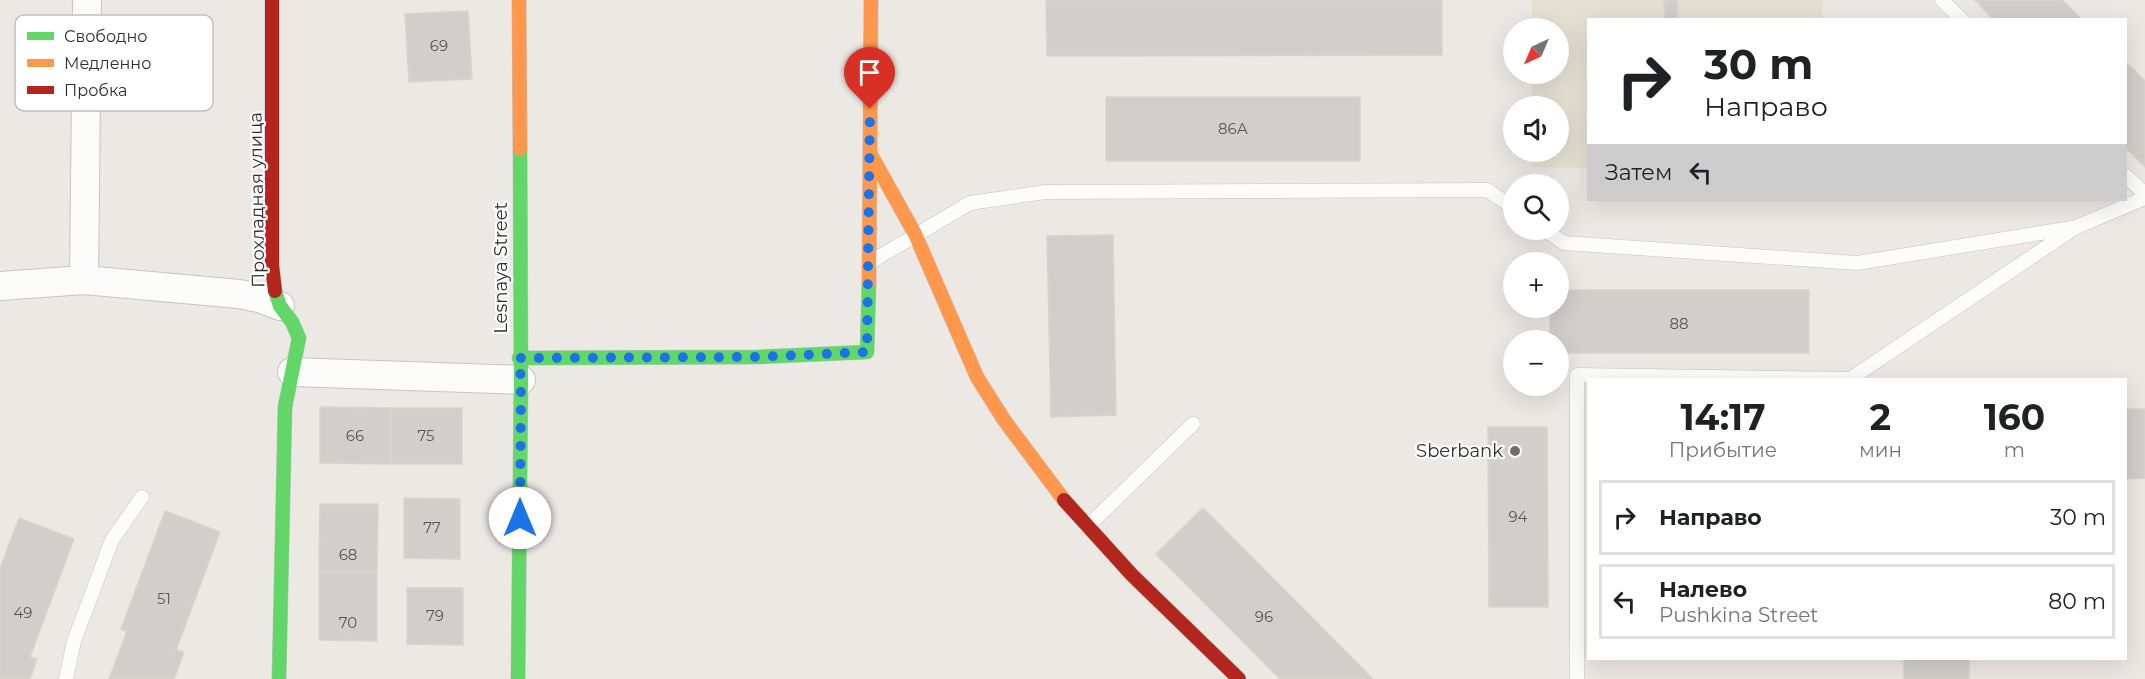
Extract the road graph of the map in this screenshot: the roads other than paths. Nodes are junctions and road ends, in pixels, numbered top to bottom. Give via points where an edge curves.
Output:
1 (87, 0) edge
2 (272, 0) edge
3 (519, 0) edge
4 (871, 0) edge
5 (1942, 0) edge
6 (87, 15) edge
7 (1960, 18) edge
8 (86, 111) edge
9 (870, 153) junction
10 (2127, 177) edge
11 (2145, 196) edge
12 (1503, 201) edge
13 (2076, 227) junction
14 (915, 234) junction
15 (1560, 240) edge
16 (870, 262) junction
17 (84, 280) junction
18 (0, 286) edge
19 (280, 306) junction
20 (520, 369) junction
21 (292, 372) junction
22 (1782, 378) edge
23 (1851, 378) edge
24 (1193, 424) dead end
25 (142, 497) dead end
26 (1087, 528) junction
27 (66, 679) edge
28 (279, 679) edge
29 (518, 679) edge
30 (1239, 679) edge
31 (1577, 679) edge

1 - 6 street
2 - 19 street, Прохладная улица via 273,266
3 - 20 street, Lesnaya Street
4 - 9 street
5 - 7 lane
8 - 17 street
9 - 14 street
9 - 16 street
10 - 11 lane
11 - 13 lane
12 - 14 lane via 1487,190 1045,192 970,203
13 - 15 lane via 1857,263
13 - 23 lane
14 - 16 lane
14 - 26 street via 977,377 1004,420
16 - 20 street via 867,352
17 - 18 street
17 - 19 street via 239,294
19 - 21 street, Прохладная улица via 299,338
20 - 21 street
20 - 29 street, Lesnaya Street
21 - 28 street, Прохладная улица via 285,407
22 - 31 lane via 1577,375
24 - 26 lane
25 - 27 lane via 112,540 74,641
26 - 30 street

